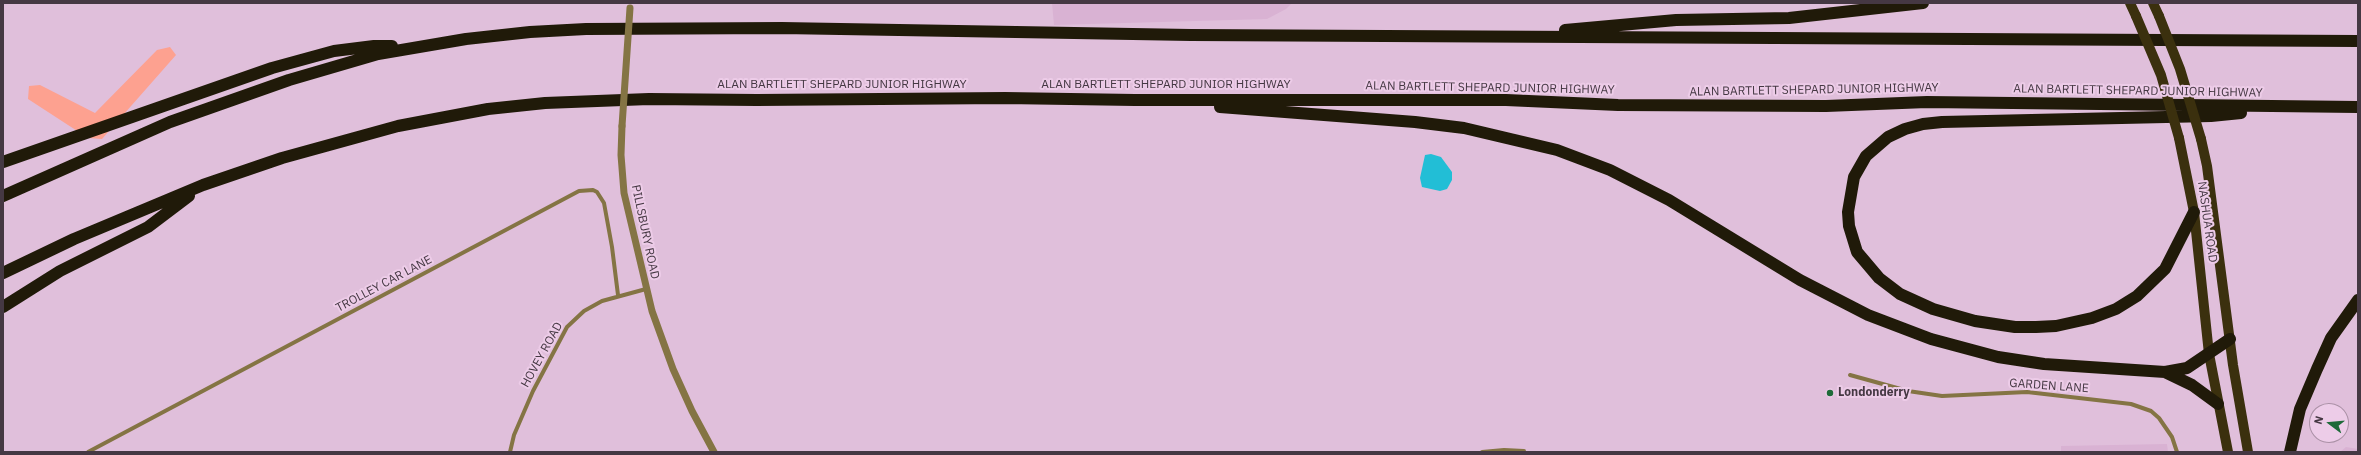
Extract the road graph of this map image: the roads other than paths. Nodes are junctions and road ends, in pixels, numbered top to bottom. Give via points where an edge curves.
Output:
1 (1922, 3) edge
2 (2130, 3) edge
3 (2153, 3) edge
4 (630, 6) edge
5 (1487, 36) junction
6 (2358, 41) edge
7 (420, 47) junction
8 (1135, 100) junction
9 (2358, 107) edge
10 (2306, 108) junction
11 (3, 162) edge
12 (203, 184) junction
13 (3, 196) edge
14 (2194, 212) junction
15 (3, 273) edge
16 (646, 289) junction
17 (618, 295) junction
18 (2358, 300) edge
19 (3, 307) edge
20 (2230, 339) junction
21 (2209, 354) junction
22 (2164, 372) junction
23 (1850, 375) dead end
24 (2218, 404) junction
25 (1524, 451) dead end
26 (88, 452) edge
27 (510, 452) edge
28 (714, 452) edge
29 (1482, 452) edge
30 (2177, 452) edge
31 (2228, 452) edge
32 (2248, 452) edge
33 (2290, 452) edge

1 - 5 highway via 1789,18 1676,20
2 - 14 main road, NASHUA ROAD, bridge via 2161,75 2179,138
3 - 20 main road, NASHUA ROAD, bridge via 2180,70 2208,166
4 - 16 street, PILLSBURY ROAD, bridge via 621,155 624,193
5 - 6 highway
5 - 7 highway via 1078,34 782,28 586,29 466,39
7 - 11 highway via 374,46 334,51 272,68
7 - 13 highway via 378,54 232,99 163,125
8 - 10 highway, ALAN BARTLETT SHEPARD JUNIOR HIGHWAY via 1490,100 1618,105 1818,106 1927,102
8 - 12 highway, ALAN BARTLETT SHEPARD JUNIOR HIGHWAY via 649,99 545,103 474,111 398,126
8 - 22 highway via 1415,122 1483,131 1530,142 1610,170 1645,187 1827,295 1906,330 1961,348 2018,361
9 - 10 highway, ALAN BARTLETT SHEPARD JUNIOR HIGHWAY
10 - 14 highway via 2211,116 1923,124 1888,137 1866,156 1854,177 1848,212 1849,226 1857,252 1879,278 1900,294 1933,309 1968,319 2015,327 2036,327 2056,326 2092,318 2116,309 2137,296 2165,269
12 - 15 highway, ALAN BARTLETT SHEPARD JUNIOR HIGHWAY via 74,239
12 - 19 highway via 148,227 60,271
14 - 21 main road, NASHUA ROAD
16 - 17 street, HOVEY ROAD
16 - 28 street, PILLSBURY ROAD via 658,332 673,369
17 - 26 street, TROLLEY CAR LANE via 604,203 593,190 579,191
17 - 27 street, HOVEY ROAD via 584,311 567,327 533,391 514,435
18 - 33 highway via 2331,338 2320,362 2300,409
20 - 21 highway
20 - 32 main road, NASHUA ROAD
21 - 22 highway via 2187,368
21 - 24 main road, NASHUA ROAD
22 - 24 highway via 2192,385
23 - 30 street, GARDEN LANE via 1908,391 1942,396 2027,392 2131,404 2151,411 2159,418 2172,437
24 - 31 main road, NASHUA ROAD
25 - 29 street

